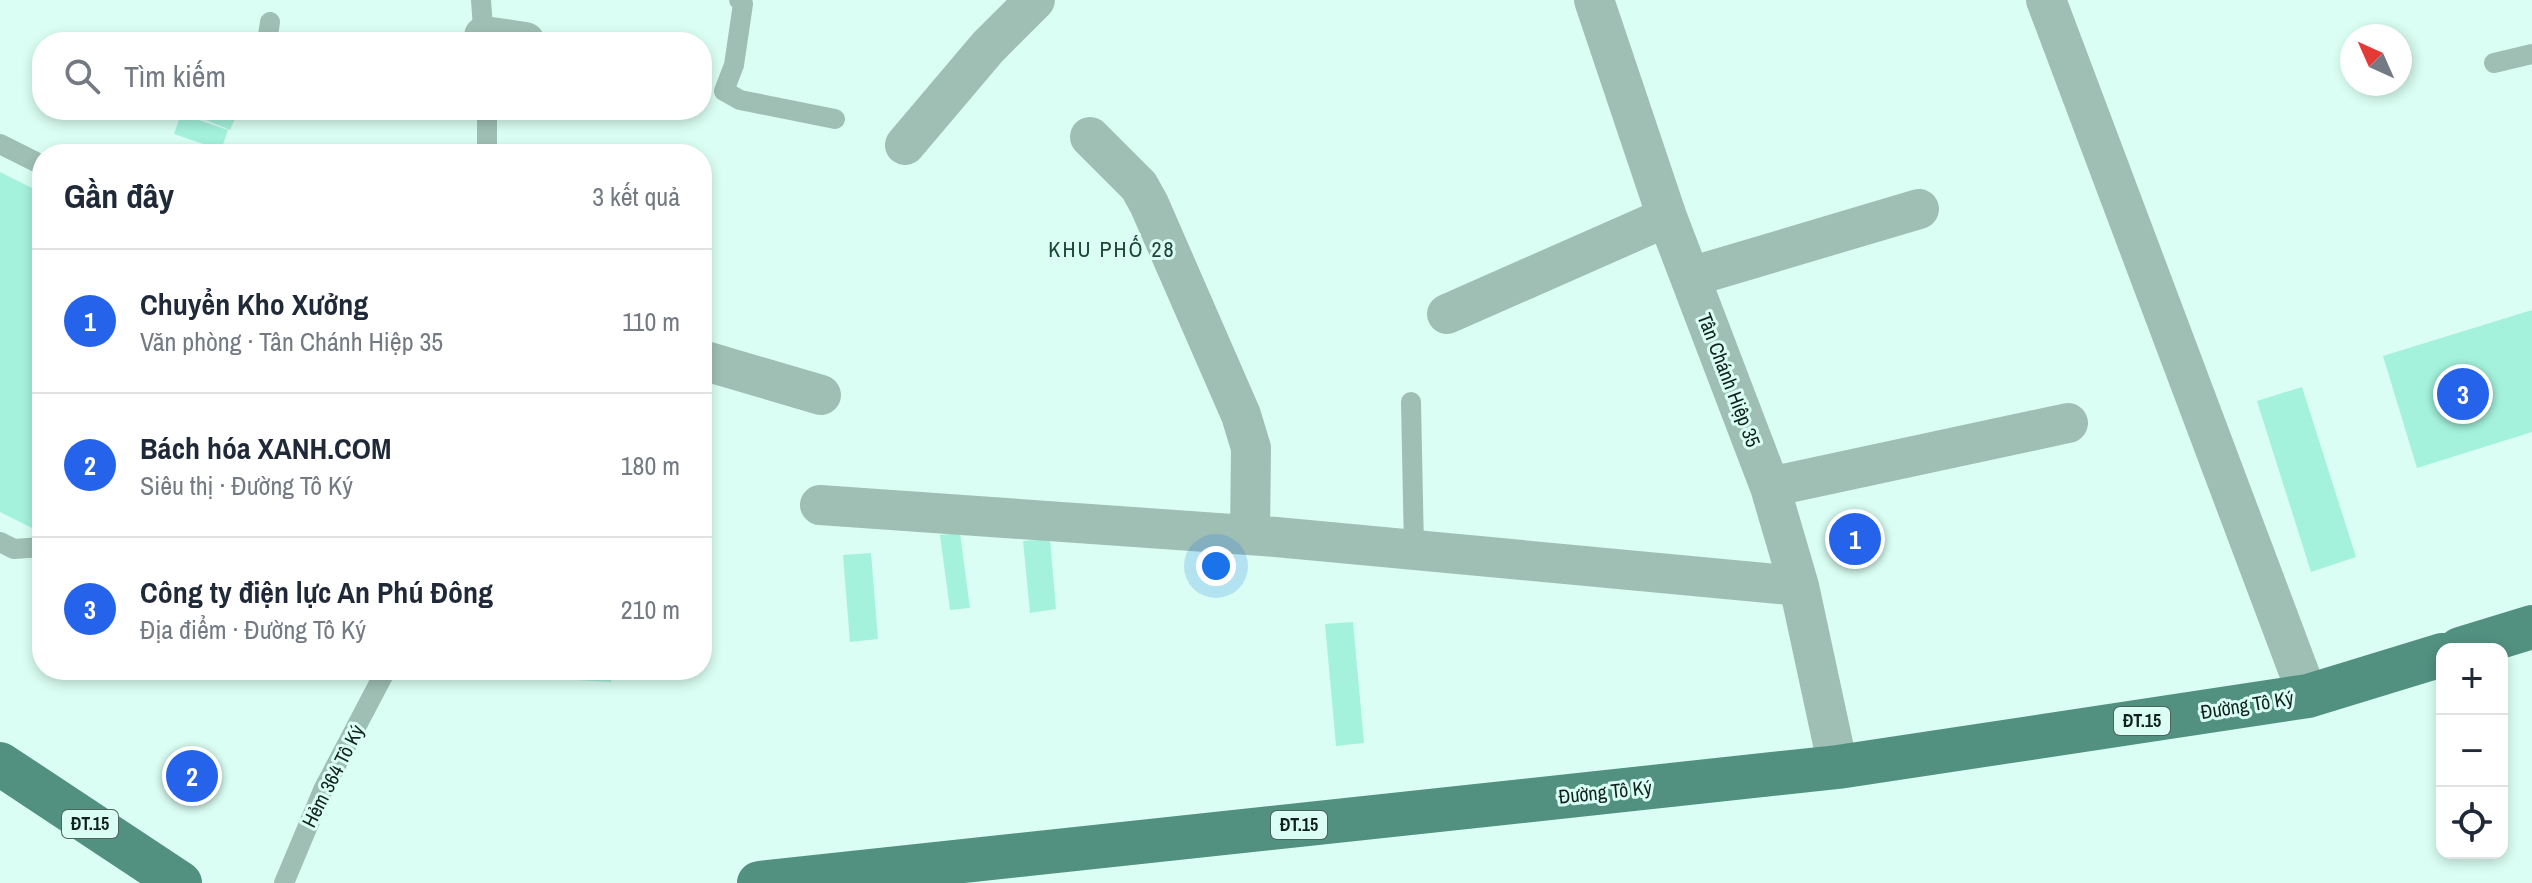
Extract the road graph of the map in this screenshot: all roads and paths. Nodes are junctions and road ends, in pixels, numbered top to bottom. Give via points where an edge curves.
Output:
1 (739, 0) edge
2 (1594, 0) edge
3 (2046, 0) edge
4 (1028, 2) edge
5 (2532, 54) edge
6 (2494, 63) dead end
7 (835, 119) dead end
8 (487, 120) edge
9 (1090, 137) dead end
10 (0, 144) edge
11 (487, 144) edge
12 (905, 145) dead end
13 (32, 160) edge
14 (1919, 209) dead end
15 (1667, 217) junction
16 (1690, 277) junction
17 (1447, 314) dead end
18 (712, 363) edge
19 (821, 395) dead end
20 (1411, 402) dead end
21 (2068, 423) dead end
22 (1770, 487) junction
23 (820, 505) dead end
24 (1250, 535) junction
25 (0, 542) edge
26 (32, 548) edge
27 (1414, 549) junction
28 (1799, 586) junction
29 (2532, 627) edge
30 (2480, 643) edge
31 (2436, 657) edge
32 (381, 680) edge
33 (2308, 696) junction
34 (0, 764) edge
35 (1838, 767) junction
36 (180, 883) edge
37 (284, 883) edge
38 (759, 883) edge

1 - 7 lane via 743,4 734,65 724,91 740,100
2 - 15 street, Tân Chánh Hiệp 35
3 - 33 street
4 - 12 street
5 - 6 lane
8 - 11 lane
9 - 24 street via 1139,186 1149,204 1241,415 1253,467
10 - 13 lane
14 - 16 street
15 - 16 street, Tân Chánh Hiệp 35
15 - 17 street
16 - 22 street, Tân Chánh Hiệp 35
18 - 19 street
20 - 27 lane
21 - 22 street
22 - 28 street, Tân Chánh Hiệp 35
23 - 24 street
24 - 27 street
25 - 26 lane via 14,549
27 - 28 street
28 - 35 street, Tân Chánh Hiệp 35
29 - 30 main road
31 - 33 main road, Đường Tô Ký / ĐT.15
32 - 37 lane, Hẻm 364 Tô Ký via 323,790
33 - 35 main road, Đường Tô Ký / ĐT.15
34 - 36 main road, ĐT.15
35 - 38 main road, Đường Tô Ký / ĐT.15

